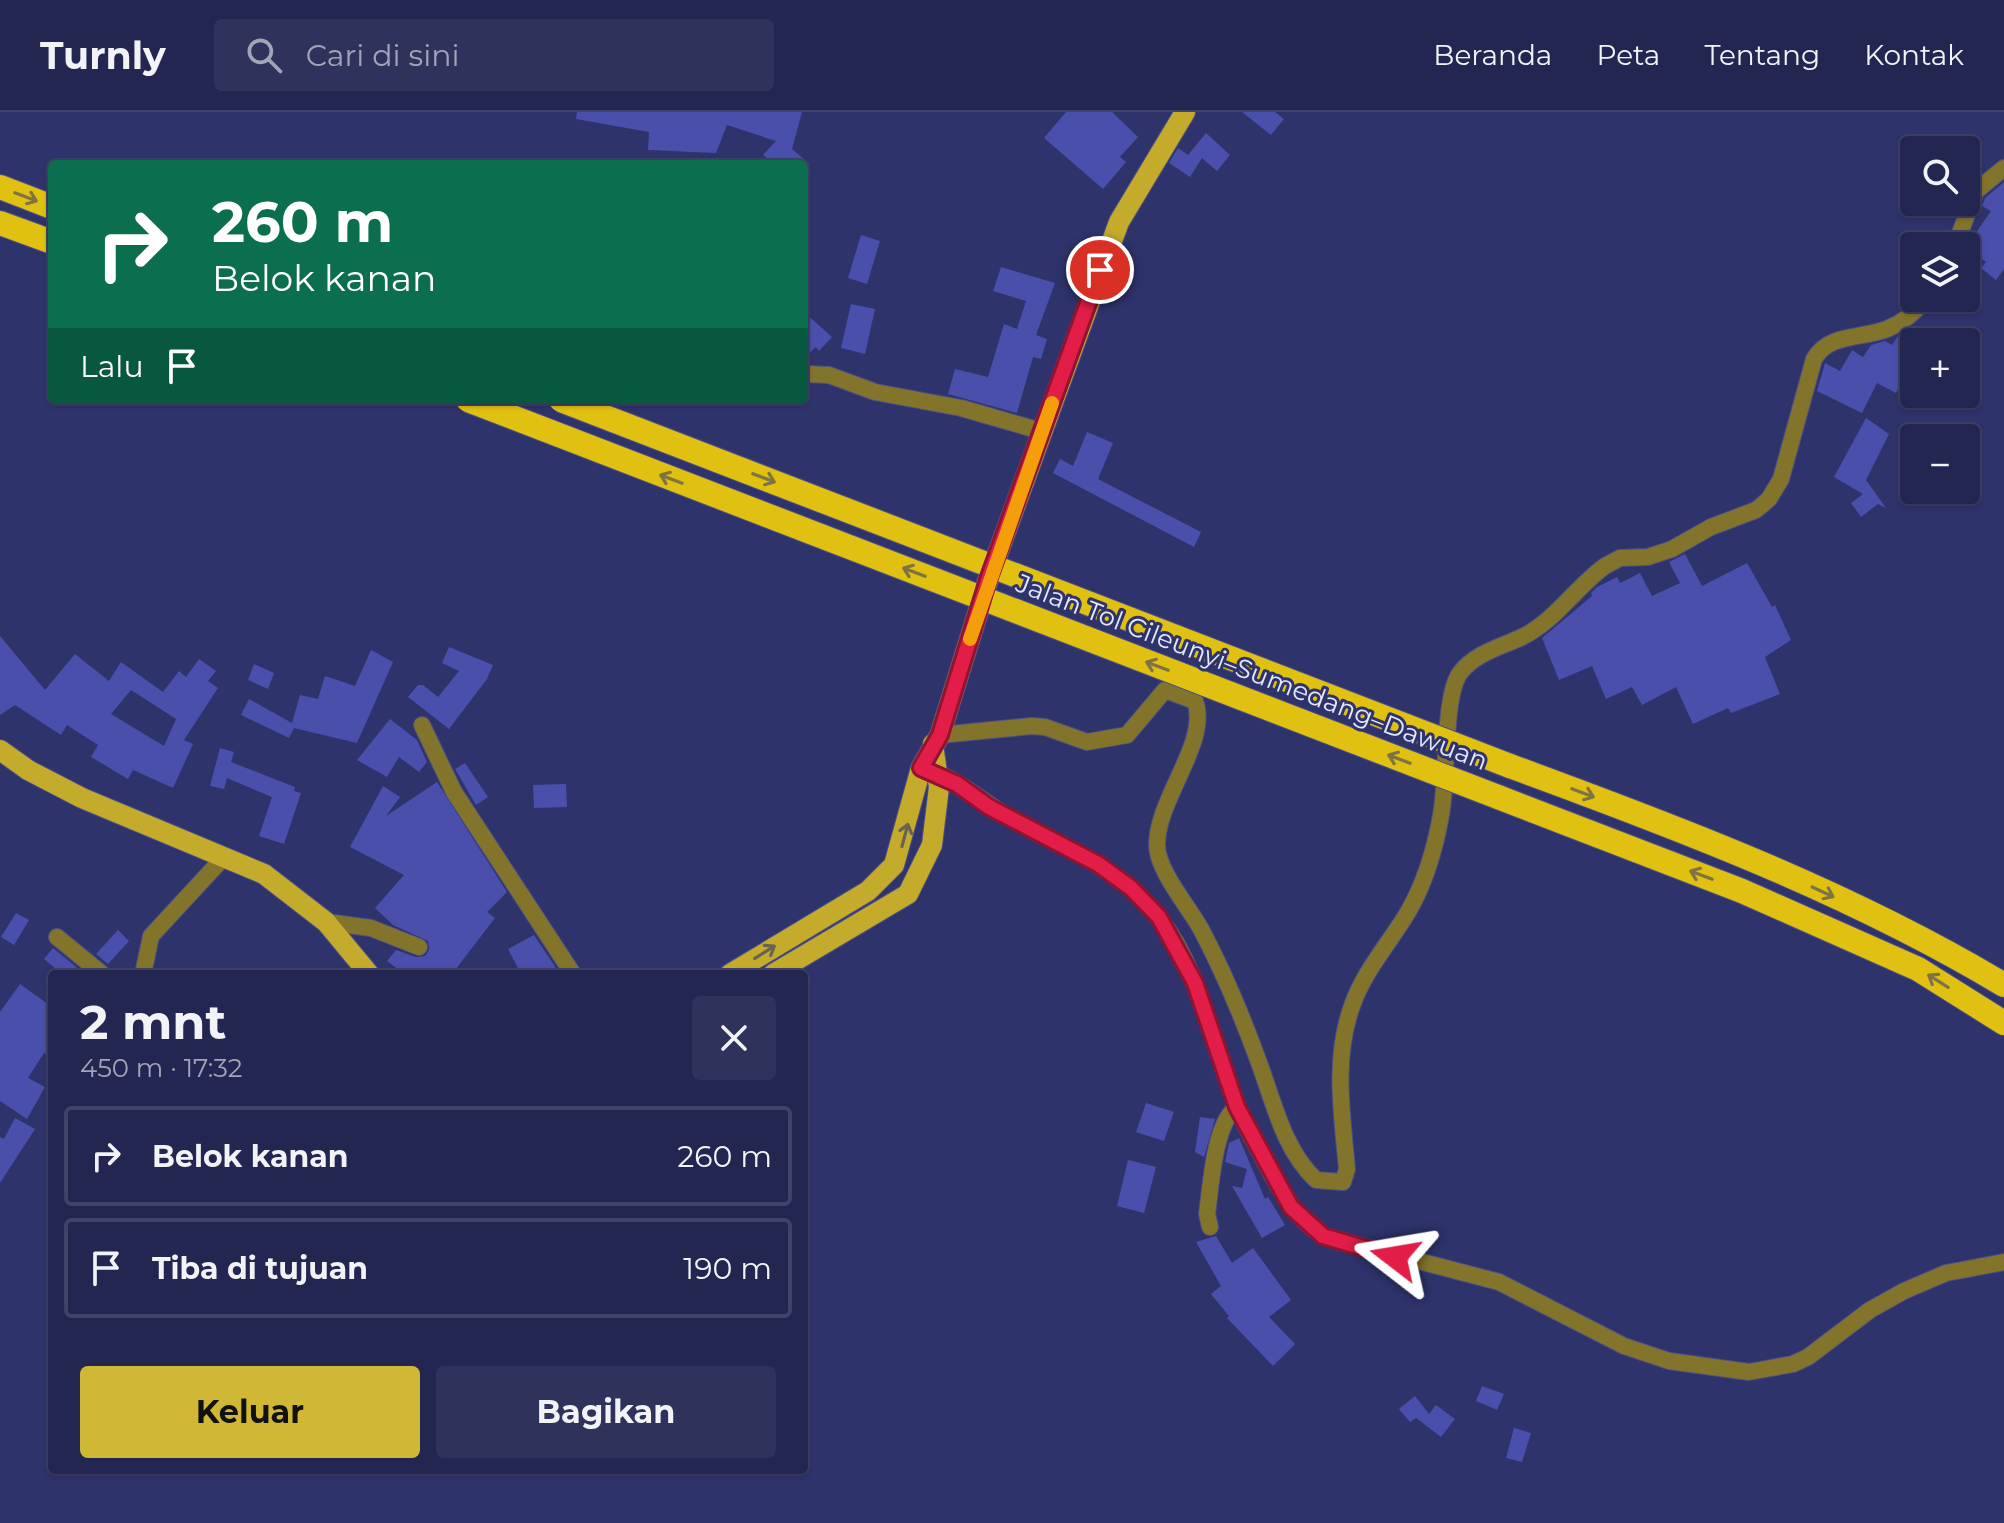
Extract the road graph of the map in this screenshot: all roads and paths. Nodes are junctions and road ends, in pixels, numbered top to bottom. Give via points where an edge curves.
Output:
1 (1185, 112) edge
2 (2004, 168) edge
3 (0, 187) edge
4 (48, 205) edge
5 (0, 223) edge
6 (1960, 232) edge
7 (48, 241) edge
8 (1910, 312) edge
9 (808, 374) edge
10 (478, 404) edge
11 (571, 404) edge
12 (1041, 431) junction
13 (422, 725) dead end
14 (936, 739) junction
15 (0, 750) edge
16 (929, 771) junction
17 (225, 856) junction
18 (326, 922) junction
19 (57, 937) dead end
20 (419, 947) dead end
21 (97, 970) edge
22 (144, 970) edge
23 (366, 970) edge
24 (570, 970) edge
25 (736, 970) edge
26 (780, 970) edge
27 (2004, 985) edge
28 (2004, 1023) edge
29 (1237, 1107) junction
30 (1210, 1227) dead end
31 (2004, 1262) edge

1 - 12 main road via 1119,222
2 - 6 street via 1976,191
3 -> 4 highway
5 - 7 highway
8 - 14 street via 1891,328 1830,341 1822,348 1814,359 1781,479 1756,510 1660,554 1620,558 1605,566 1526,635 1481,655 1460,673 1449,697 1448,777 1425,879 1372,964 1352,1005 1343,1042 1343,1182 1316,1180 1286,1138 1228,983 1162,868 1157,846 1164,808 1193,740 1200,714 1195,701 1165,690 1127,735 1087,742 1045,727
9 - 12 street via 829,375 875,392 961,408
28 -> 10 highway, Jalan Tol Cileunyi–Sumedang–Dawuan, bridge via 1918,969 1742,891
11 -> 27 highway, Jalan Tol Cileunyi–Sumedang–Dawuan, bridge via 1754,860 1931,941
12 - 14 main road
13 - 24 street via 454,792
14 - 16 main road
15 - 17 main road via 82,798
25 -> 16 main road via 868,891 894,865
16 - 26 main road via 939,787 932,845 908,894
16 - 29 street via 1098,864 1159,917 1195,983
17 - 18 main road via 264,874
17 - 22 street via 151,936
18 - 20 street via 371,928
18 - 23 main road
19 - 21 street
29 - 30 street via 1222,1129 1207,1214
29 - 31 street via 1283,1195 1323,1236 1499,1282 1624,1346 1669,1361 1749,1372 1793,1364 1904,1291 1946,1273

